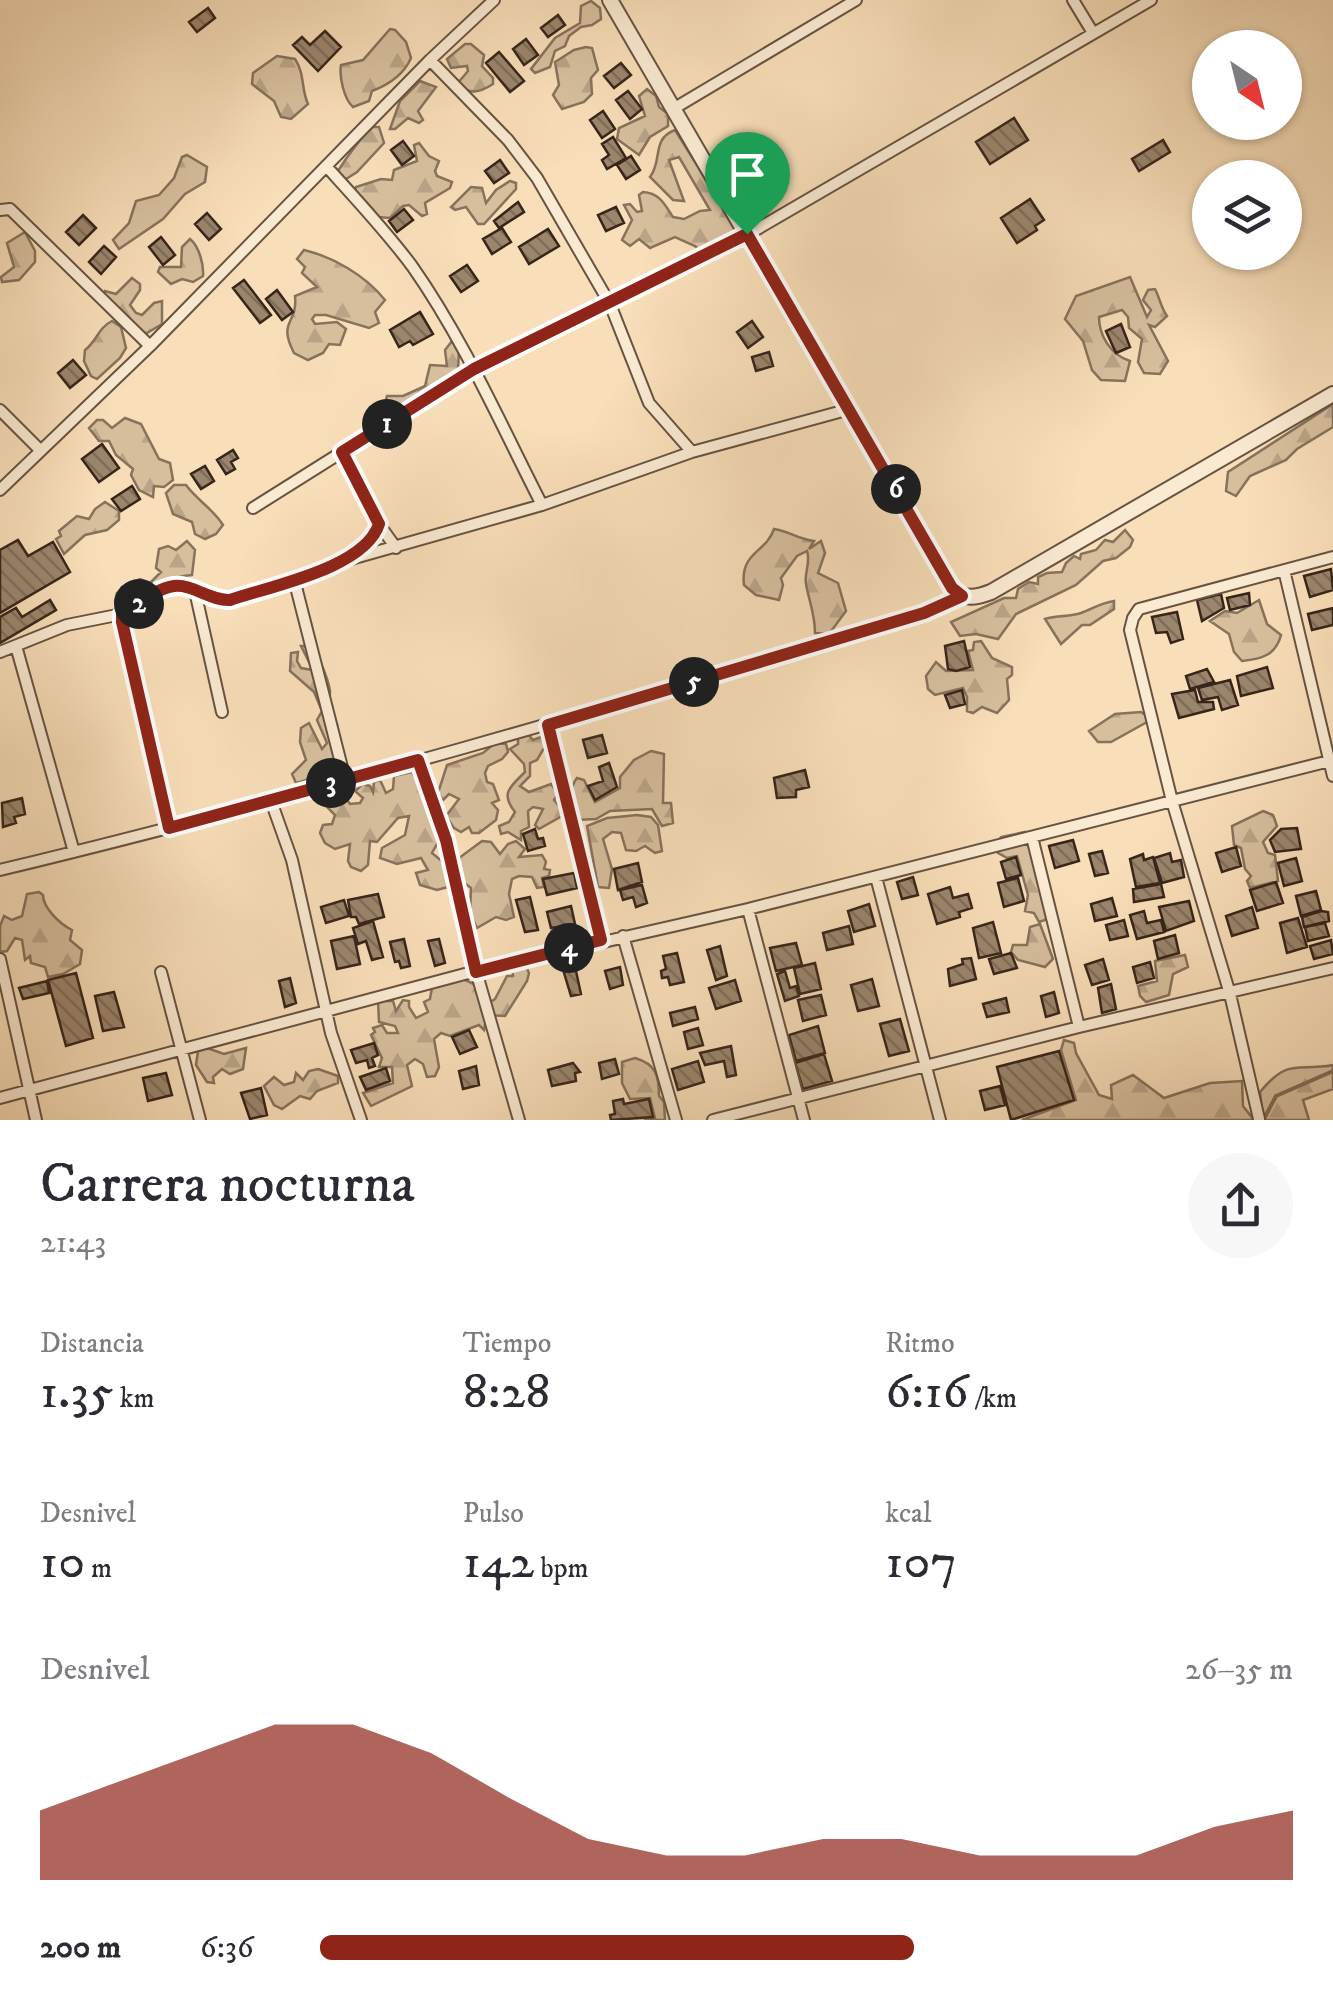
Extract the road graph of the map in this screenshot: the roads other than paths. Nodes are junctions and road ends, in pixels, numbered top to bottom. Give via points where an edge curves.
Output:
1 (494, 0) edge
2 (610, 0) edge
3 (854, 0) edge
4 (1073, 0) edge
5 (1151, 0) edge
6 (1093, 33) junction
7 (430, 60) junction
8 (673, 109) junction
9 (326, 166) junction
10 (0, 210) edge
11 (747, 234) junction
12 (610, 304) junction
13 (150, 346) junction
14 (474, 369) junction
15 (1333, 394) edge
16 (850, 408) junction
17 (0, 410) edge
18 (40, 450) junction
19 (342, 452) junction
20 (692, 452) junction
21 (0, 490) edge
22 (542, 505) junction
23 (253, 508) dead end
24 (379, 524) junction
25 (396, 548) junction
26 (1333, 557) edge
27 (344, 561) junction
28 (1284, 570) junction
29 (294, 579) junction
30 (195, 591) junction
31 (962, 596) junction
32 (122, 614) junction
33 (16, 646) junction
34 (0, 652) edge
35 (222, 712) dead end
36 (548, 725) junction
37 (418, 760) junction
38 (1331, 760) edge
39 (1333, 776) edge
40 (346, 779) junction
41 (270, 801) junction
42 (1172, 801) junction
43 (169, 828) junction
44 (1032, 836) junction
45 (74, 852) junction
46 (0, 870) edge
47 (876, 876) junction
48 (748, 909) junction
49 (623, 936) junction
50 (601, 940) junction
51 (0, 959) edge
52 (1333, 968) edge
53 (161, 972) dead end
54 (476, 972) junction
55 (1230, 994) junction
56 (326, 1012) junction
57 (1079, 1027) junction
58 (182, 1051) junction
59 (927, 1066) junction
60 (29, 1092) junction
61 (0, 1098) edge
62 (799, 1098) junction
63 (36, 1120) edge
64 (200, 1120) edge
65 (361, 1120) edge
66 (519, 1120) edge
67 (676, 1120) edge
68 (712, 1120) edge
69 (804, 1120) edge
70 (940, 1120) edge
71 (1259, 1120) edge

1 - 7 street
2 - 8 street
3 - 8 street
4 - 6 street
5 - 6 street
6 - 11 street
7 - 9 street
7 - 12 street via 537,178
8 - 11 street
9 - 13 street
9 - 14 street via 414,270
10 - 13 street via 10,209
11 - 12 street
11 - 16 street
12 - 14 street
12 - 20 street via 649,402
13 - 18 street
14 - 19 street
14 - 22 street
15 - 31 street via 992,592
16 - 20 street
16 - 31 street
17 - 18 street
18 - 21 street
19 - 23 street
19 - 24 street
20 - 22 street
22 - 25 street
24 - 25 street
24 - 27 street via 375,537
25 - 27 street
26 - 28 street
27 - 29 street
28 - 38 street
28 - 42 street via 1139,609 1133,618 1130,630
29 - 30 street via 230,600
29 - 40 street
30 - 32 street via 169,587
30 - 35 street
31 - 36 street
32 - 33 street via 67,625
32 - 43 street
33 - 34 street
33 - 45 street
36 - 37 street
36 - 50 street
37 - 40 street
37 - 54 street via 446,840
38 - 39 street
38 - 42 street
40 - 41 street
41 - 43 street
41 - 56 street via 292,860
42 - 44 street
42 - 55 street
43 - 45 street
44 - 47 street
44 - 57 street
45 - 46 street
47 - 48 street
47 - 59 street
48 - 49 street
48 - 62 street
49 - 50 street
49 - 67 street
50 - 54 street
51 - 60 street
52 - 55 street
53 - 58 street
54 - 56 street
54 - 66 street
55 - 57 street
55 - 71 street
56 - 58 street
56 - 65 street
57 - 59 street
58 - 60 street
58 - 64 street
59 - 62 street
59 - 70 street
60 - 61 street
60 - 63 street
62 - 68 street
62 - 69 street

